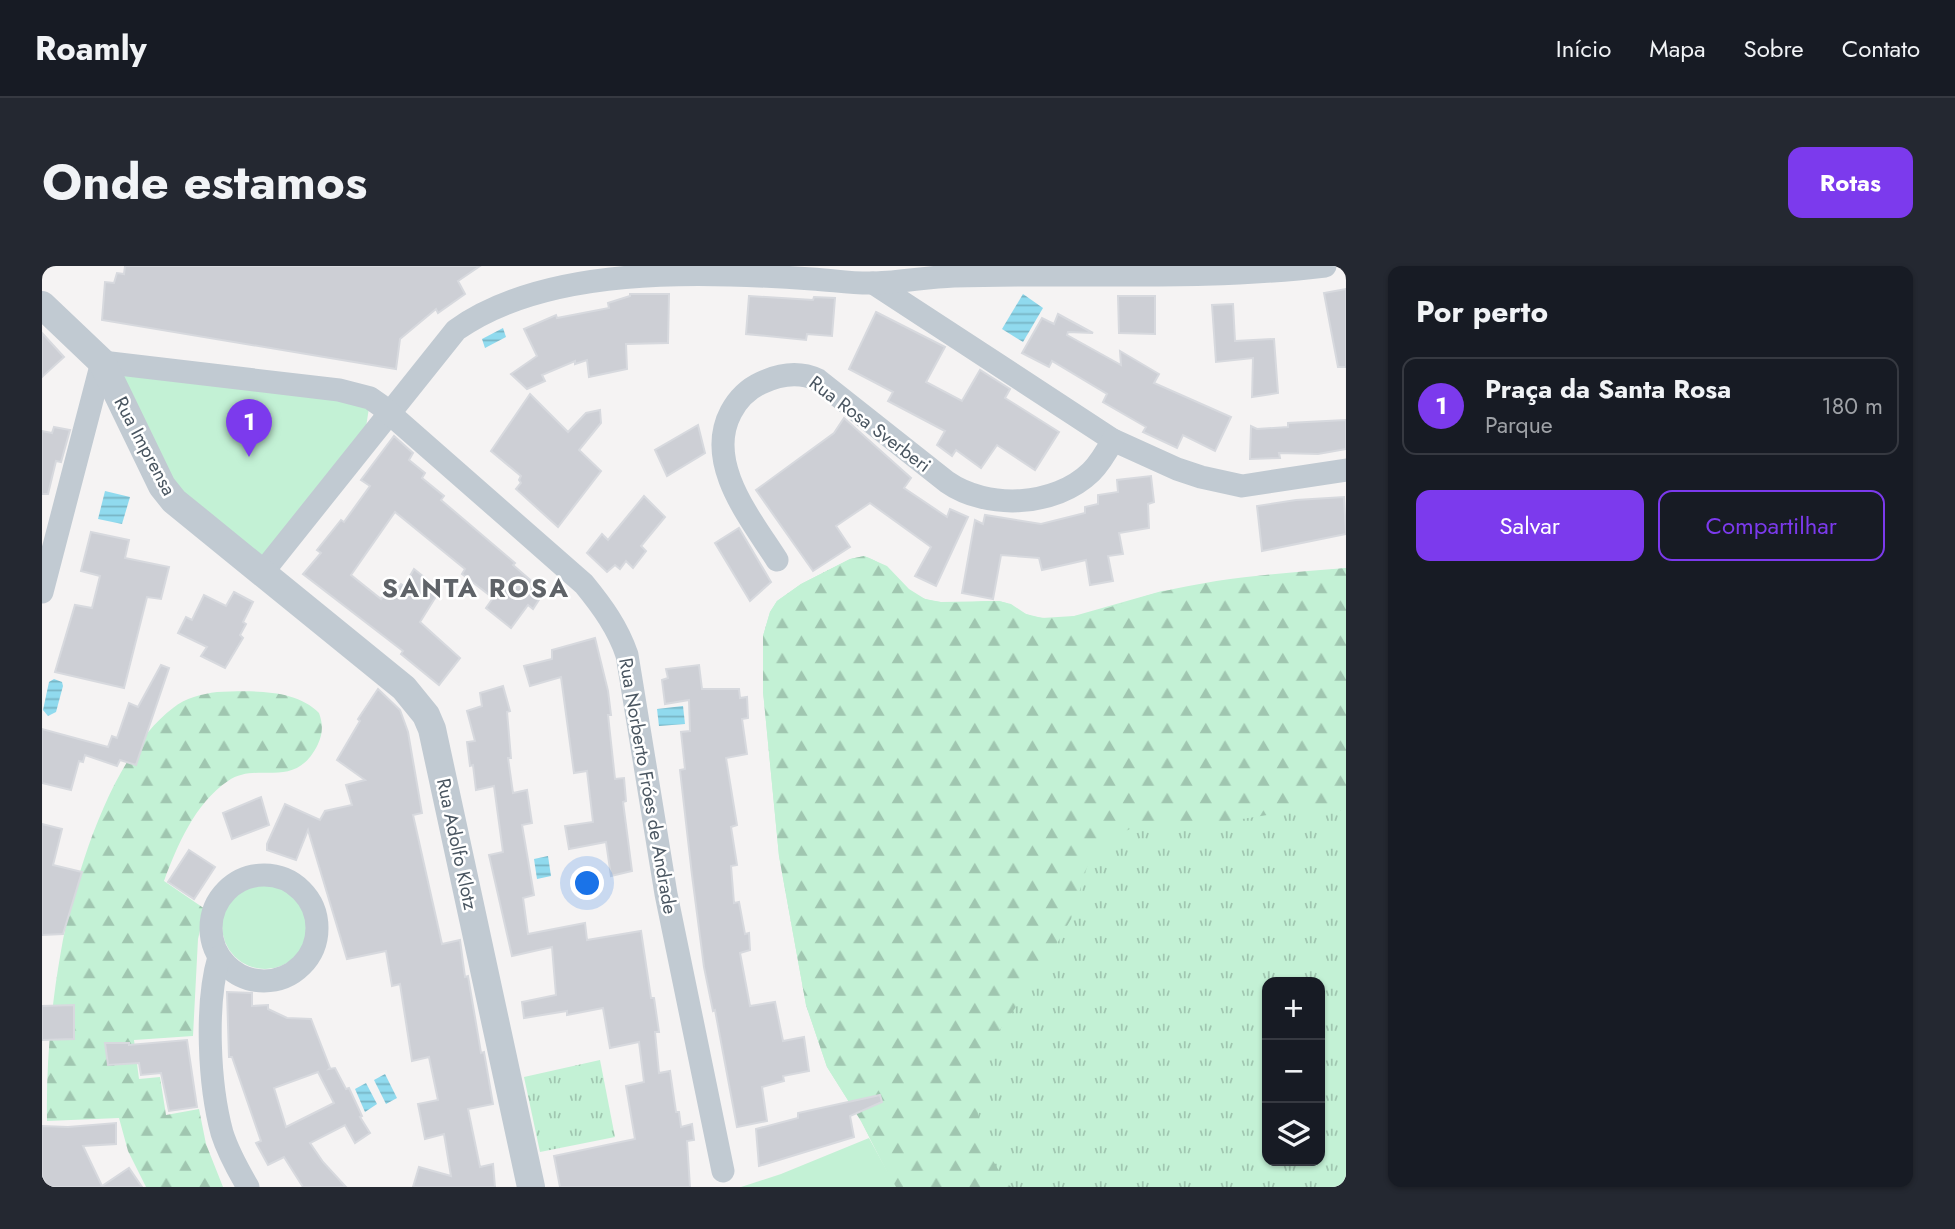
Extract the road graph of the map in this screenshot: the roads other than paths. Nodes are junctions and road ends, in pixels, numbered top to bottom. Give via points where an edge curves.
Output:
1 (1325, 266) edge
2 (873, 283) junction
3 (42, 305) edge
4 (102, 362) junction
5 (389, 413) junction
6 (1113, 440) junction
7 (1346, 470) edge
8 (777, 560) dead end
9 (262, 573) junction
10 (42, 592) edge
11 (219, 957) junction
12 (723, 1171) dead end
13 (248, 1187) edge
14 (531, 1187) edge

1 - 2 street via 1206,274 952,276
2 - 5 street via 668,269 558,278 496,300 468,319
2 - 6 street
3 - 4 street, Rua Imprensa
4 - 5 street, Rua Norberto Fróes de Andrade via 339,390 370,398
4 - 9 street, Rua Imprensa via 168,494
4 - 10 street
5 - 9 street
5 - 12 street, Rua Norberto Fróes de Andrade via 584,584 622,640 666,894
6 - 7 street via 1177,469 1242,486
6 - 8 street, Rua Rosa Sverberi via 1092,471 1069,487 1025,500 985,499 947,482 818,380 803,374 768,380 751,388 733,409 726,426 724,461 738,498
9 - 14 street, Rua Adolfo Klotz via 404,688 429,722
11 - 11 street via 234,972 253,980 273,981 293,973 308,959 316,940 317,919 309,899 280,877 261,874 236,883 217,903 212,921
11 - 13 street via 210,1009 216,1102 227,1147

